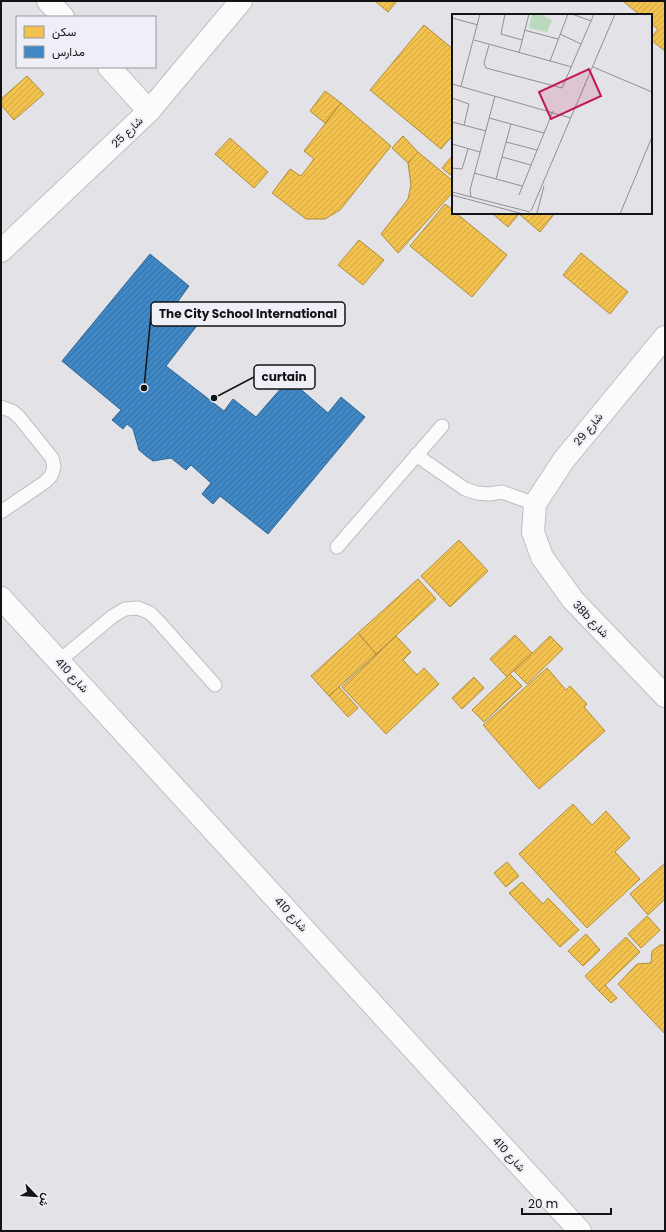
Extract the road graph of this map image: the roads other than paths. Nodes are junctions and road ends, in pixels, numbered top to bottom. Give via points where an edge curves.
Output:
1 (48, 1) edge
2 (241, 1) edge
3 (62, 16) edge
4 (110, 68) edge
5 (149, 110) junction
6 (1, 251) edge
7 (665, 337) edge
8 (1, 407) edge
9 (442, 426) dead end
10 (416, 455) junction
11 (535, 504) junction
12 (1, 512) edge
13 (532, 532) joint
14 (337, 547) dead end
15 (1, 598) edge
16 (59, 661) junction
17 (215, 685) dead end
18 (665, 696) edge
19 (580, 1231) edge

1 - 3 street
2 - 5 street, شارع 25
4 - 5 street
5 - 6 street, شارع 25
7 - 11 street, شارع 29 via 562,461
8 - 12 lane via 12,411 52,458 54,467 51,476 44,482
9 - 10 lane
10 - 11 lane via 465,489 489,494 502,492
10 - 14 lane
11 - 13 street, شارع 29
13 - 18 street, 38b شارع via 542,557 573,600
15 - 16 street, شارع 410
16 - 17 lane via 113,616 125,609 138,608 150,613
16 - 19 street, شارع 410

